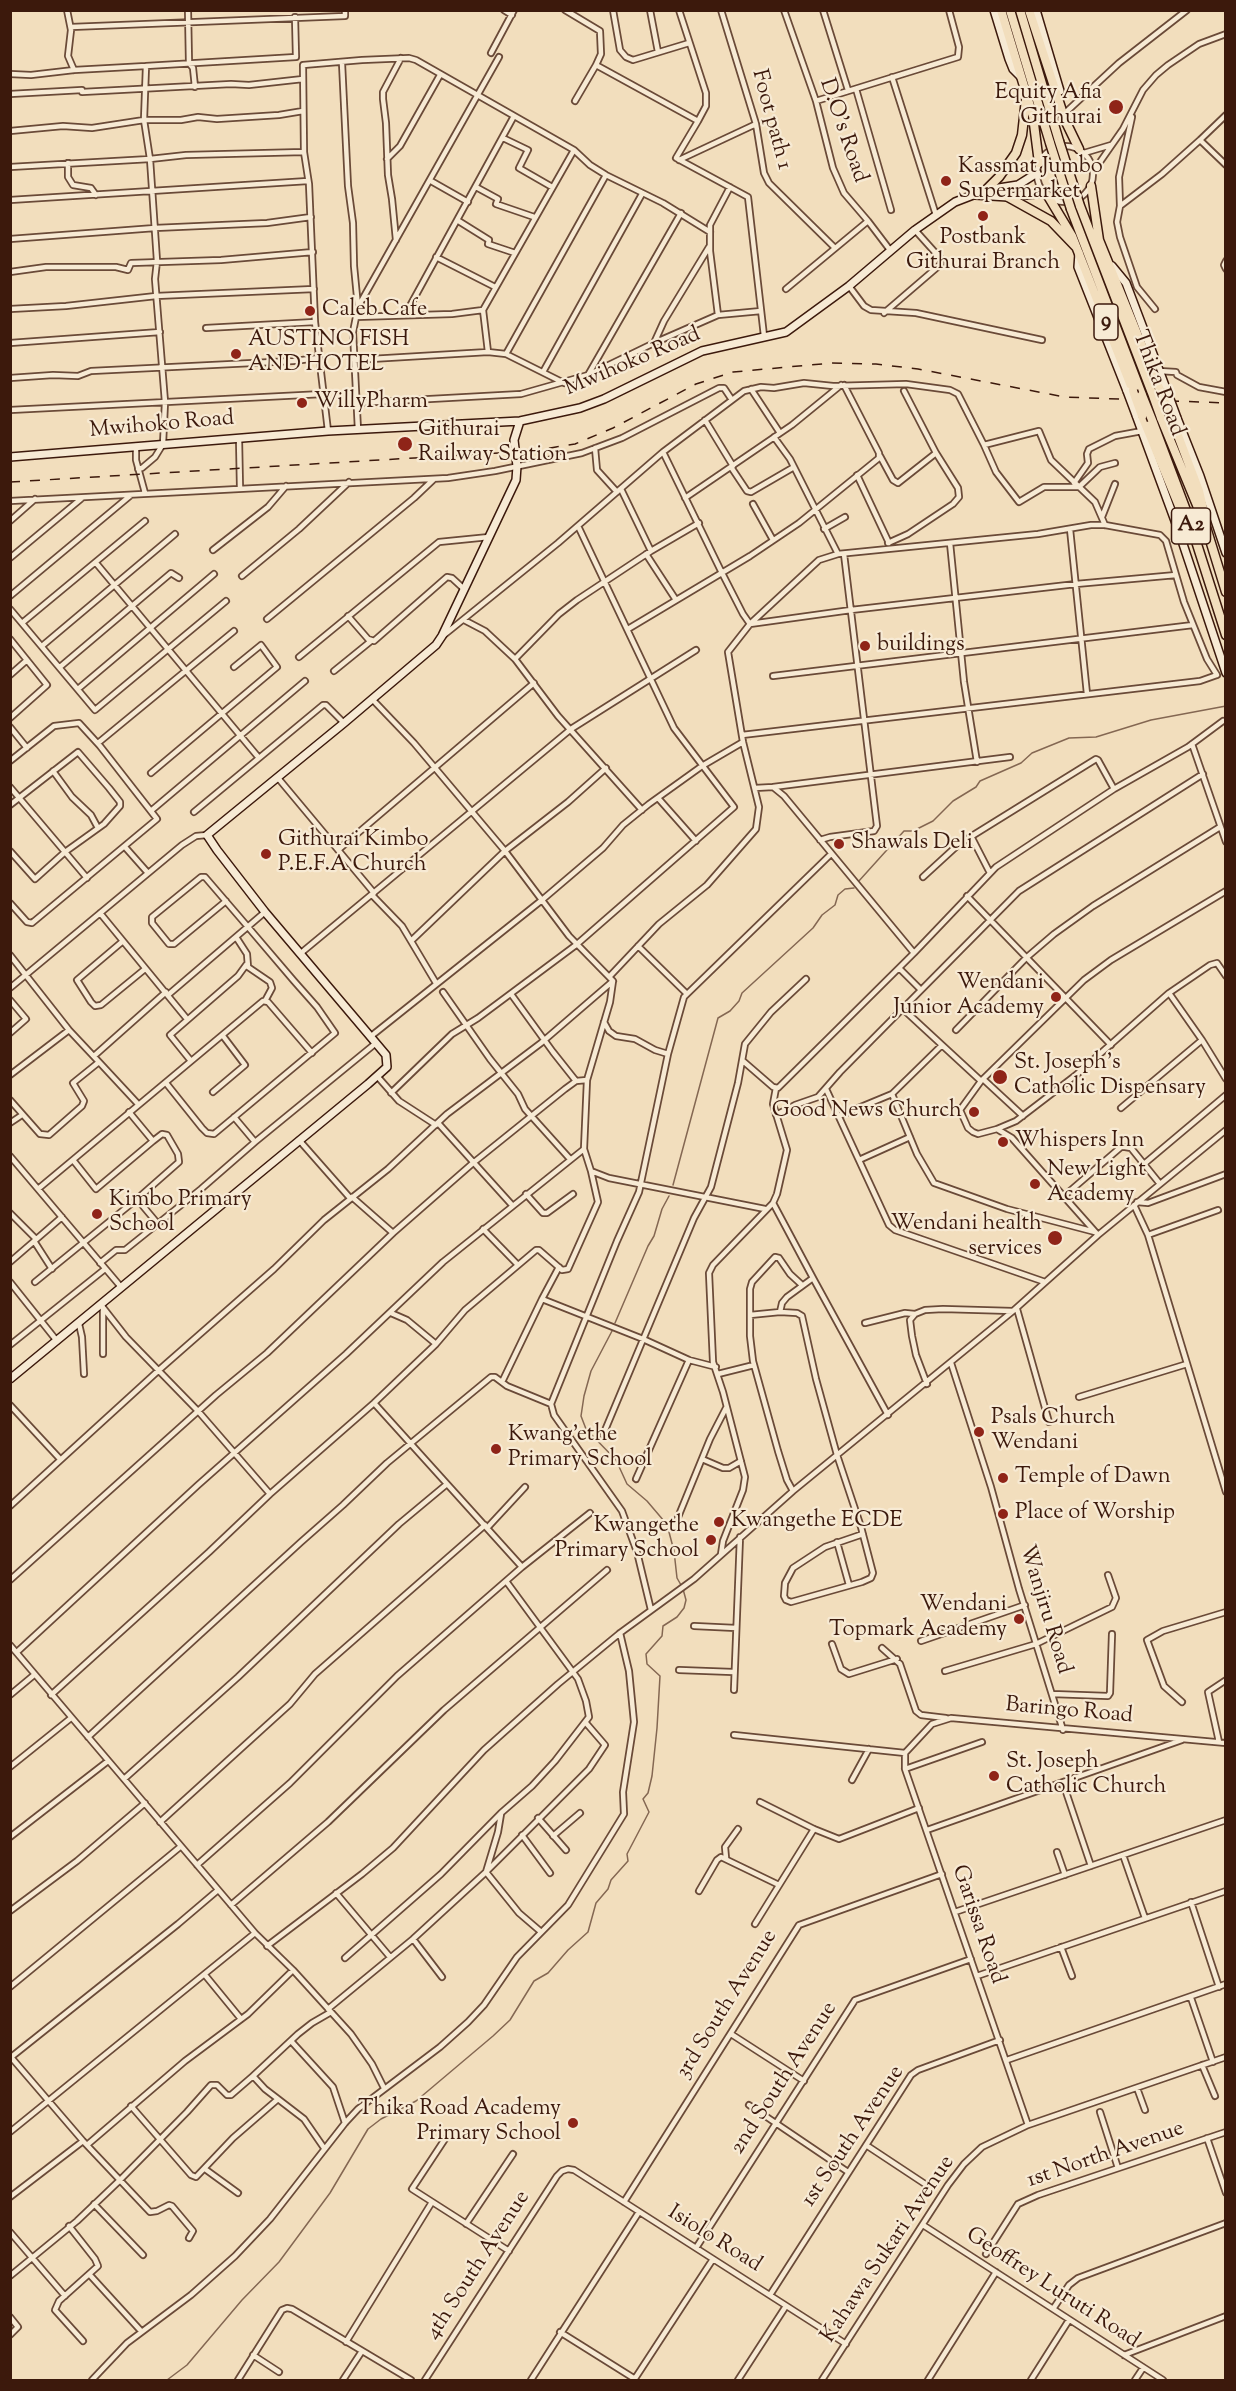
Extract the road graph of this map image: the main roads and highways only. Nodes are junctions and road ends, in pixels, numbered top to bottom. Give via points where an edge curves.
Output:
1 (1001, 10) edge
2 (1010, 10) edge
3 (1020, 10) edge
4 (1029, 10) edge
5 (1027, 95) junction
6 (1055, 142) junction
7 (1082, 151) road end
8 (1039, 163) road end
9 (1090, 186) road end
10 (986, 190) road end
11 (1046, 195) road end
12 (1008, 197) road end
13 (1076, 208) junction
14 (1077, 250) junction
15 (1160, 391) junction
16 (1165, 418) junction
17 (1190, 522) junction
18 (1226, 592) edge
19 (1226, 635) edge

1 - 5 highway
2 - 6 highway, Thika Road / A2
3 - 6 highway, Thika Road / A2
4 - 7 highway via 1065,117
5 - 8 highway
5 - 10 highway via 1016,153
6 - 13 highway, Thika Road / A2, bridge
9 - 15 highway via 1099,240
11 - 14 highway, 9 via 1070,230
12 - 14 highway via 1051,221
13 - 15 highway, Thika Road / A2
13 - 16 highway, Thika Road / A2, bridge via 1142,395
14 - 17 highway, 9, bridge via 1139,415 1178,504
15 - 16 highway, Thika Road / A2, bridge
16 - 17 highway, Thika Road / A2
16 - 18 highway, Thika Road / A2
17 - 19 highway, Thika Road / A2

